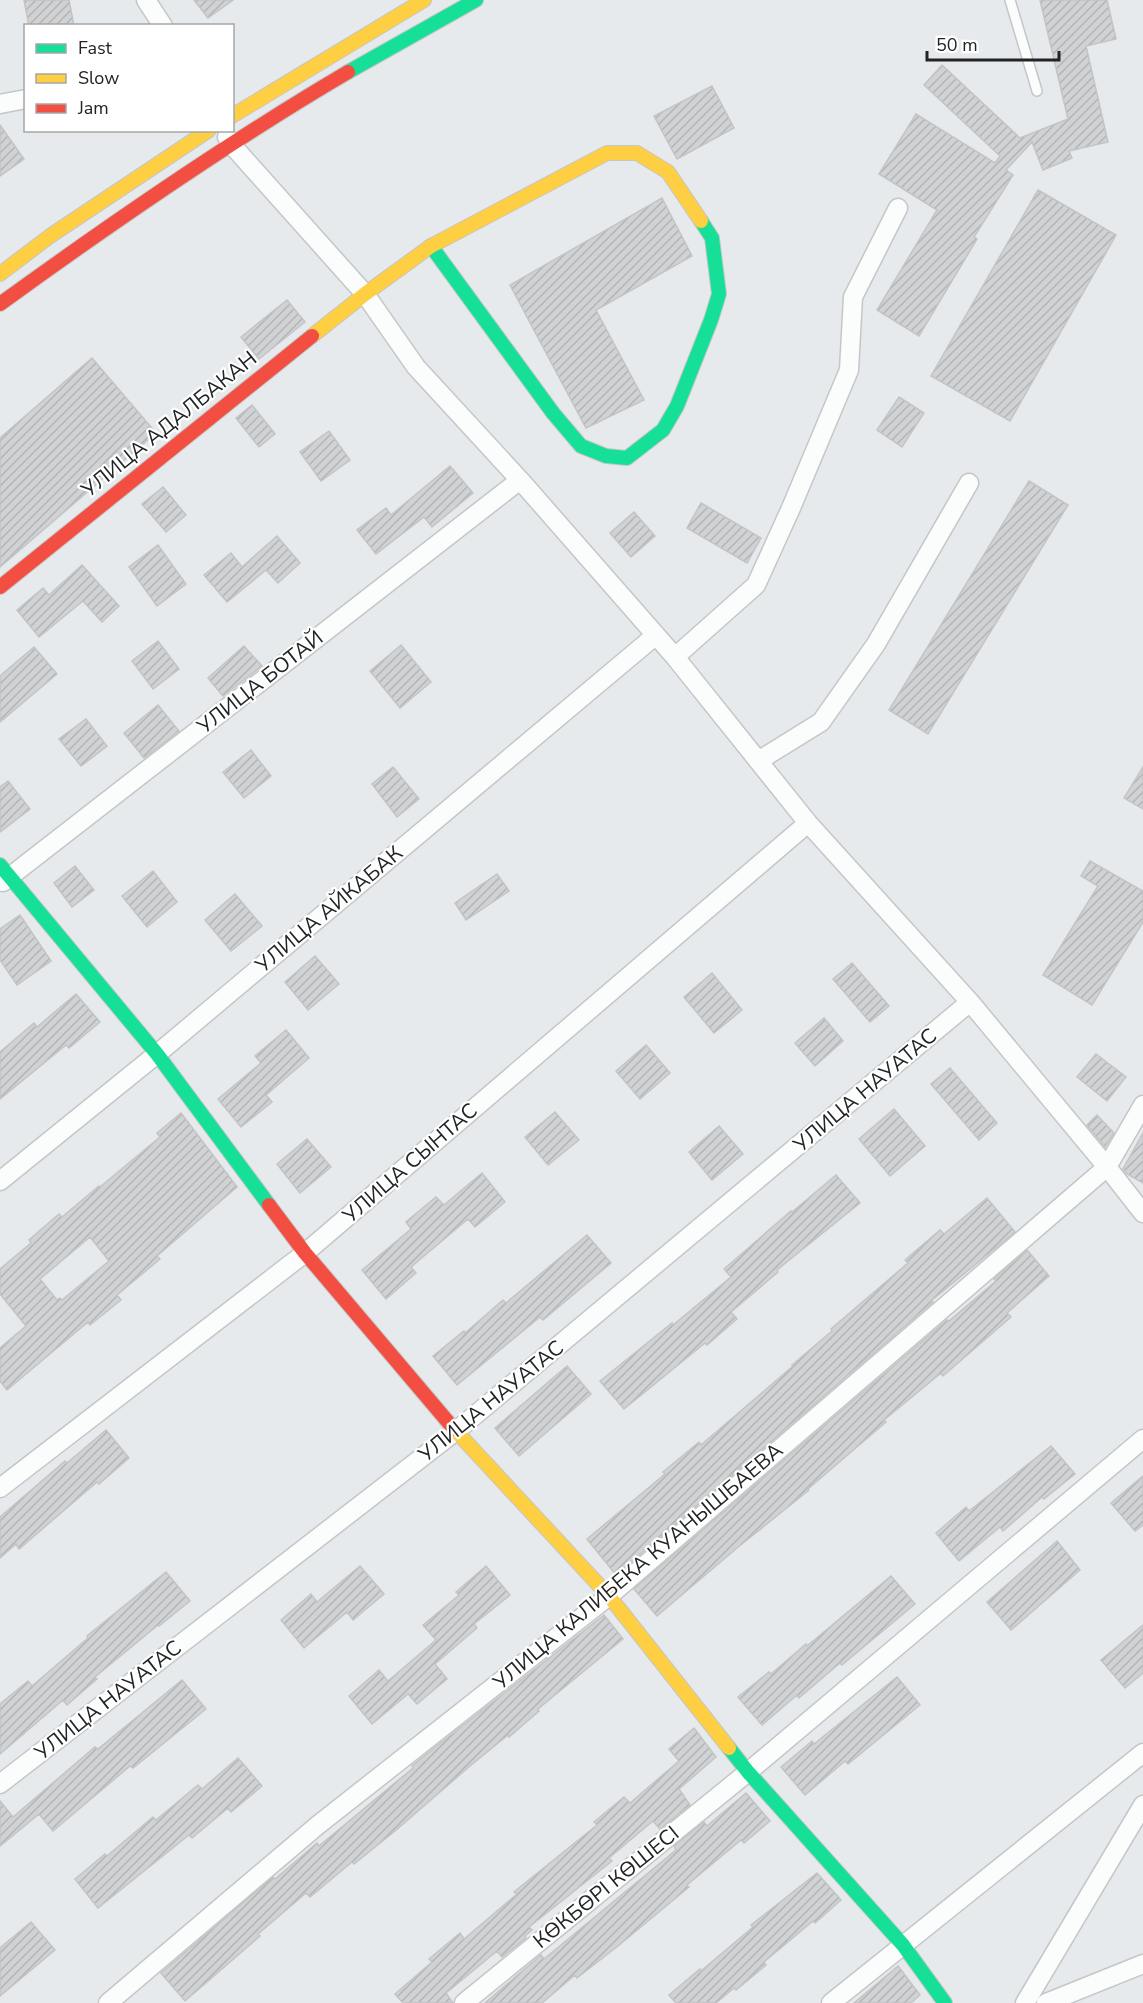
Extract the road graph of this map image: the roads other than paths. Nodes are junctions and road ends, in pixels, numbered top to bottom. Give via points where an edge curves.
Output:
1 (146, 0) edge
2 (424, 0) edge
3 (476, 0) edge
4 (1010, 0) edge
5 (162, 24) edge
6 (1037, 91) dead end
7 (24, 99) edge
8 (0, 104) edge
9 (234, 115) edge
10 (206, 132) edge
11 (227, 137) edge
12 (898, 208) dead end
13 (431, 246) junction
14 (0, 274) edge
15 (365, 294) junction
16 (0, 304) edge
17 (519, 480) junction
18 (969, 483) dead end
19 (0, 588) edge
20 (656, 635) junction
21 (675, 657) junction
22 (758, 760) junction
23 (808, 823) junction
24 (3, 875) edge
25 (970, 1002) junction
26 (157, 1054) junction
27 (1143, 1105) edge
28 (1107, 1167) junction
29 (0, 1181) edge
30 (1143, 1213) edge
31 (305, 1253) junction
32 (456, 1431) junction
33 (1143, 1439) edge
34 (0, 1488) edge
35 (609, 1596) junction
36 (1143, 1753) edge
37 (748, 1772) junction
38 (0, 1784) edge
39 (1143, 1804) edge
40 (903, 1945) junction
41 (1143, 1964) edge
42 (108, 2003) edge
43 (464, 2003) edge
44 (831, 2003) edge
45 (945, 2003) edge
46 (1025, 2003) edge
47 (1046, 2003) edge

1 - 5 street
2 - 9 street
3 - 11 street
4 - 6 lane
7 - 8 street
10 - 14 street
11 - 15 street
11 - 16 street
12 - 21 street via 853,297 849,370 756,585
13 - 13 street, УЛИЦА АДАЛБАКАН via 607,153 637,153 668,172 712,238 718,294 677,406 663,430 627,458 606,456 581,446
13 - 15 street, УЛИЦА АДАЛБАКАН
15 - 17 street via 416,367
15 - 19 street, УЛИЦА АДАЛБАКАН
17 - 20 street
17 - 24 street, УЛИЦА БОТАЙ
18 - 22 street via 876,644 821,722
20 - 21 street
20 - 26 street, УЛИЦА АЙКАБАК
21 - 22 street
22 - 23 street
23 - 25 street
23 - 31 street, УЛИЦА СЫНТАС
24 - 26 street
25 - 28 street
25 - 32 street, УЛИЦА НАУАТАС
26 - 29 street, УЛИЦА АЙКАБАК
26 - 31 street
27 - 28 street, УЛИЦА КАЛИБЕКА КУАНЫШБАЕВА
28 - 30 street
28 - 35 street, УЛИЦА КАЛИБЕКА КУАНЫШБАЕВА
31 - 32 street
31 - 34 street, УЛИЦА СЫНТАС
32 - 35 street
32 - 38 street, УЛИЦА НАУАТАС
33 - 37 street, КӨКБӨРІ КӨШЕСІ
35 - 37 street
35 - 42 street, УЛИЦА КАЛИБЕКА КУАНЫШБАЕВА via 318,1825
36 - 40 street
37 - 40 street
37 - 43 street, КӨКБӨРІ КӨШЕСІ
39 - 46 street
40 - 44 street
40 - 45 street
41 - 47 street

